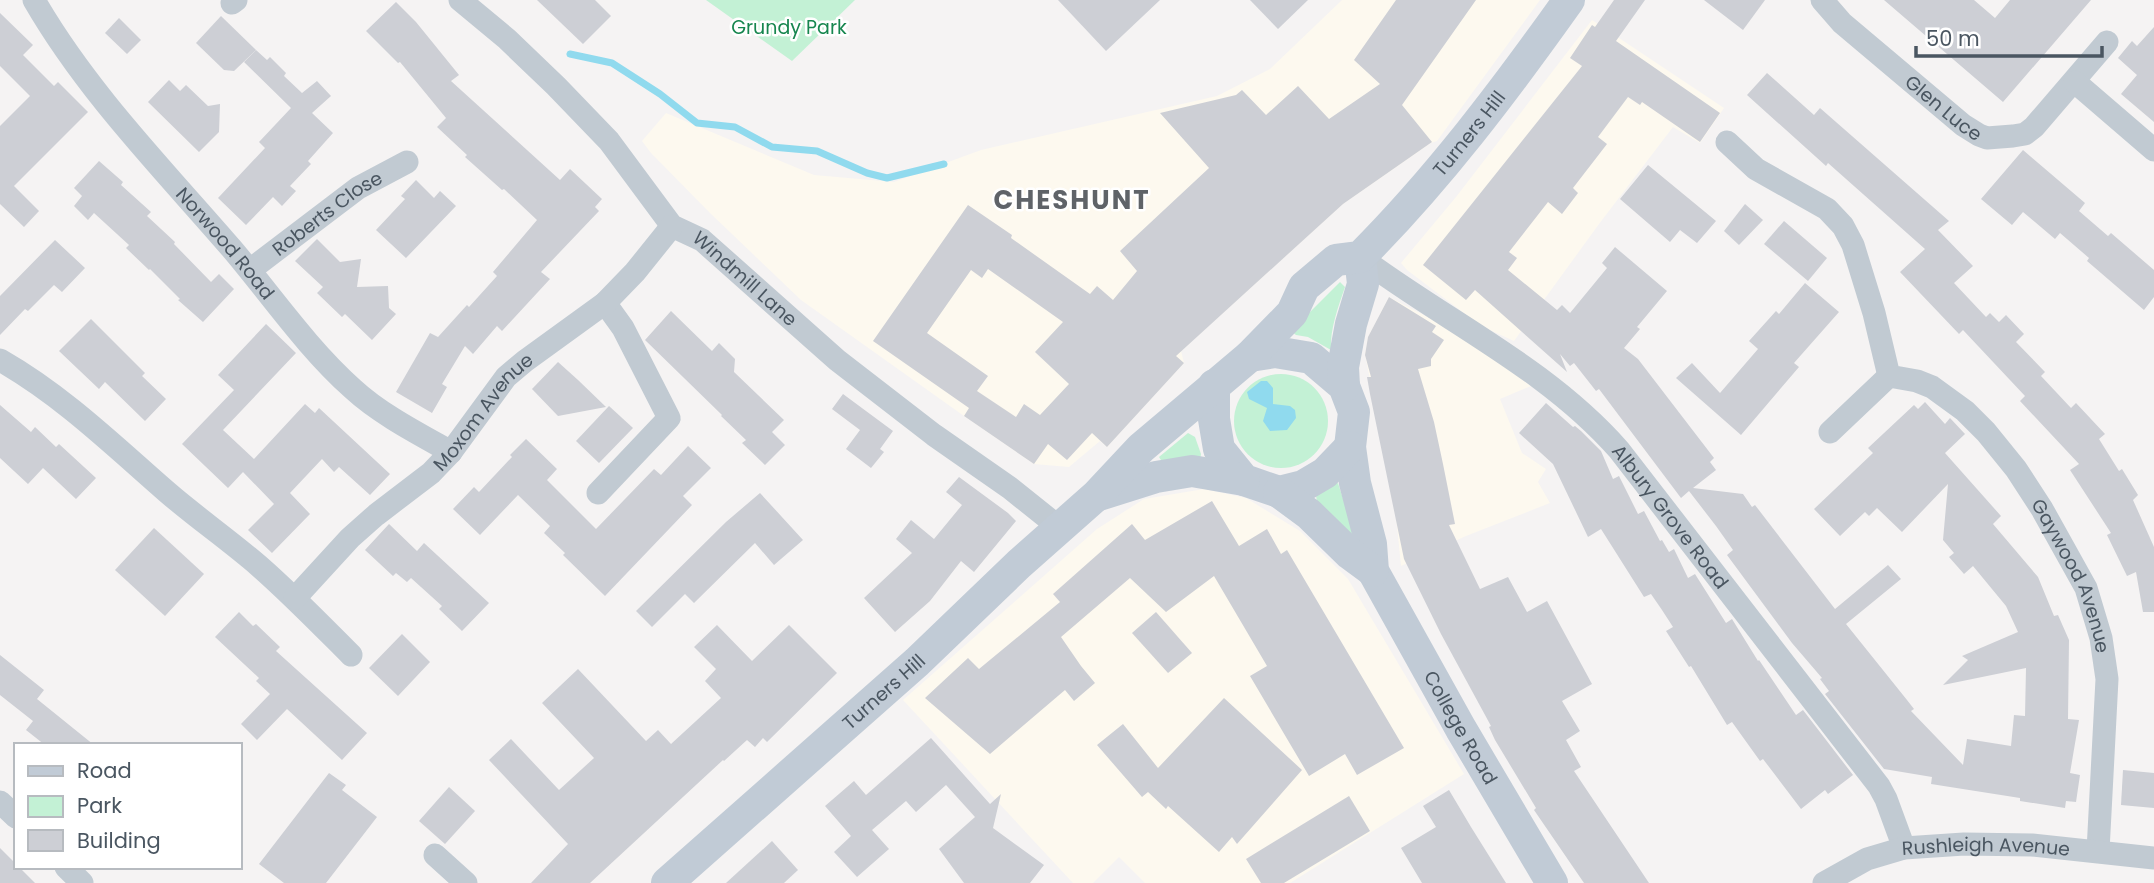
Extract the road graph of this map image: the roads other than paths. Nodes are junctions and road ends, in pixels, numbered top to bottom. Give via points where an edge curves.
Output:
1 (34, 0) edge
2 (460, 0) edge
3 (1569, 0) edge
4 (1822, 0) edge
5 (2107, 42) dead end
6 (2075, 82) junction
7 (1727, 142) dead end
8 (2154, 150) edge
9 (407, 162) dead end
10 (672, 226) junction
11 (1360, 257) junction
12 (250, 270) junction
13 (605, 303) junction
14 (1250, 356) junction
15 (0, 360) edge
16 (1889, 376) junction
17 (1214, 384) junction
18 (1344, 386) junction
19 (1830, 432) dead end
20 (1350, 447) junction
21 (450, 452) junction
22 (1244, 480) junction
23 (1279, 492) junction
24 (598, 493) dead end
25 (1097, 495) junction
26 (1060, 528) junction
27 (1373, 571) junction
28 (295, 597) junction
29 (351, 655) dead end
30 (0, 802) edge
31 (14, 815) edge
32 (1903, 848) junction
33 (2098, 851) junction
34 (435, 855) dead end
35 (2154, 858) edge
36 (68, 869) edge
37 (1833, 880) edge
38 (82, 883) edge
39 (466, 883) edge
40 (667, 883) edge
41 (1552, 883) edge

1 - 12 street, Norwood Road via 123,124
2 - 10 street, Windmill Lane via 507,39 609,141
3 - 11 main road, Turners Hill via 1432,181
4 - 6 street, Glen Luce via 1842,23 1963,125 1987,138 2025,134
5 - 6 street, Glen Luce
6 - 8 street
7 - 16 street via 1756,169 1826,209 1843,226 1853,245
9 - 12 street, Roberts Close via 358,188
10 - 13 street, Moxom Avenue
10 - 26 street, Windmill Lane via 702,240 836,360
11 - 14 main road, Turners Hill via 1336,260 1304,287 1292,313
11 - 18 main road via 1363,284 1350,324
11 - 32 street, Albury Grove Road via 1538,376 1602,430 1879,786
12 - 21 street, Norwood Road via 354,390
13 - 21 street, Moxom Avenue via 506,377
13 - 24 street via 623,328 669,418
14 - 17 main road
14 - 18 main road via 1275,352 1311,358
15 - 28 street via 80,414 165,491
16 - 19 street
16 - 33 street, Gaywood Avenue via 1932,387 1986,432 2016,469 2086,588 2107,679
17 - 22 main road via 1219,449
17 - 25 main road, Turners Hill via 1140,447
18 - 20 main road via 1354,412
20 - 23 main road via 1325,473 1303,486
20 - 27 main road, College Road
21 - 28 street, Moxom Avenue via 431,473 350,538
22 - 23 main road
22 - 25 main road, Turners Hill via 1192,471
23 - 27 main road, College Road
25 - 26 main road, Turners Hill
26 - 40 main road, Turners Hill via 917,662
27 - 41 main road, College Road
28 - 29 street
30 - 31 street
32 - 33 street, Rushleigh Avenue via 2032,845
32 - 37 street, Rushleigh Avenue via 1867,859
33 - 35 street, Rushleigh Avenue
34 - 39 street
36 - 38 street

